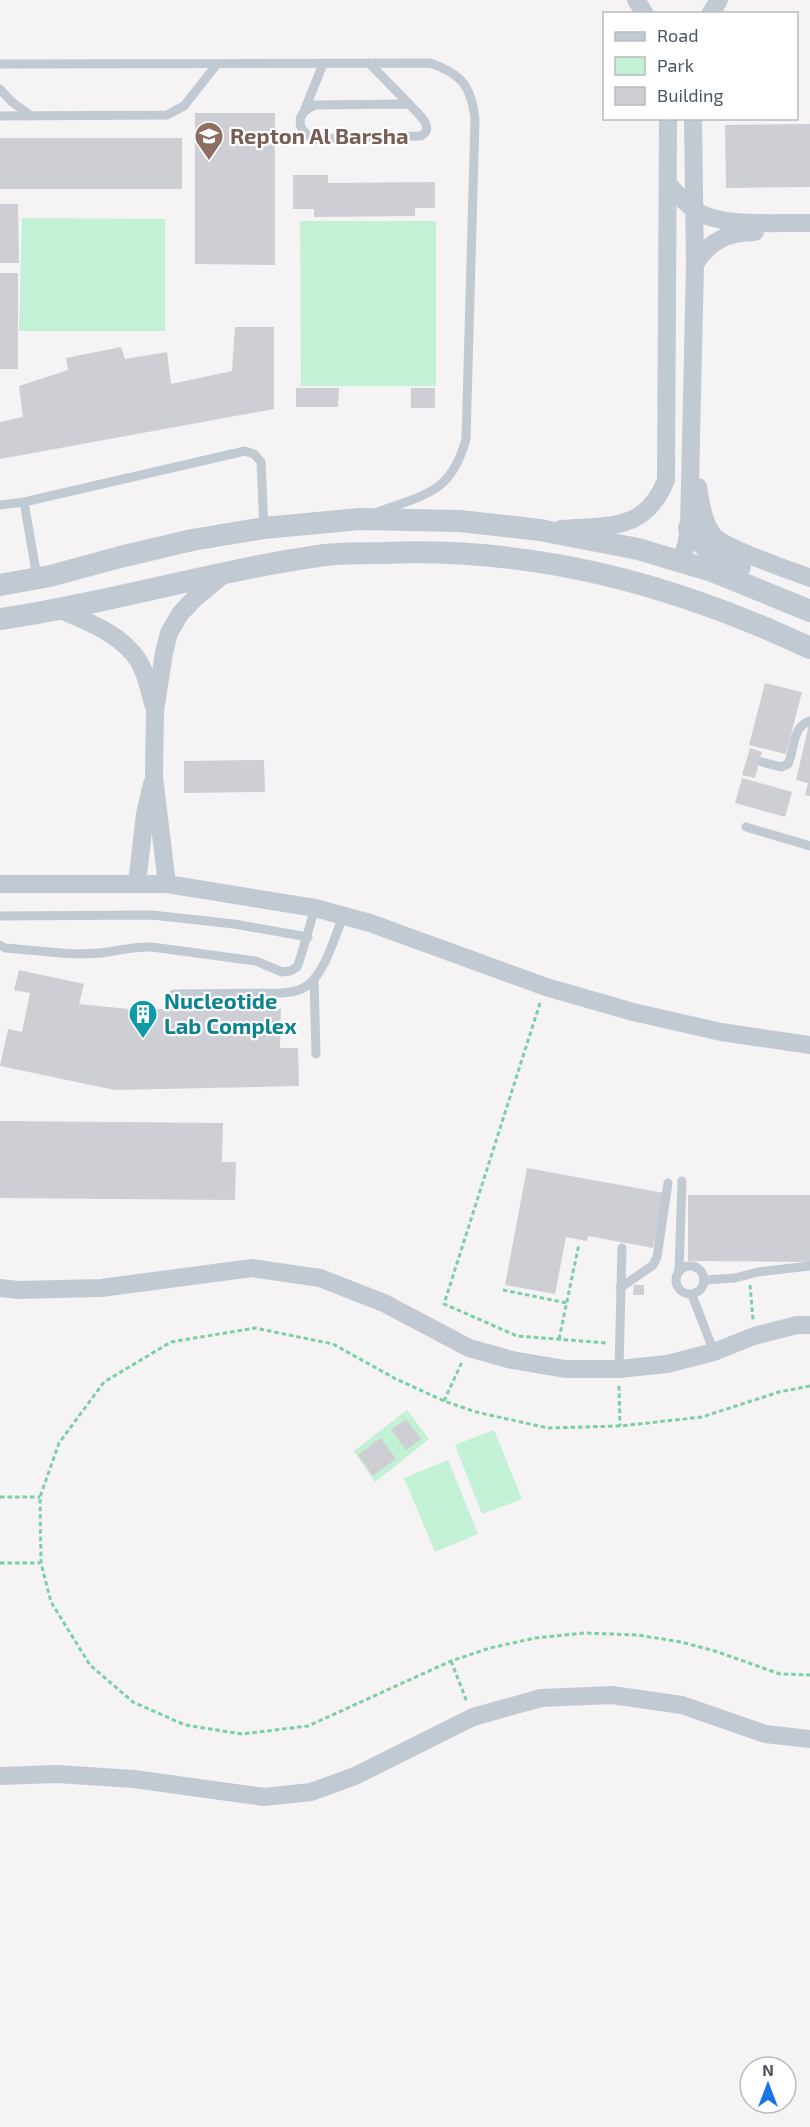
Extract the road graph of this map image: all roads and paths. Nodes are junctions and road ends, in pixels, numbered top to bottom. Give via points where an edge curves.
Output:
1 (369, 63) junction
2 (0, 64) edge
3 (217, 64) junction
4 (323, 64) junction
5 (1, 93) edge
6 (409, 104) junction
7 (305, 109) junction
8 (30, 116) junction
9 (0, 117) edge
10 (668, 120) edge
11 (693, 120) edge
12 (668, 184) junction
13 (694, 210) junction
14 (810, 223) edge
15 (810, 232) edge
16 (695, 264) junction
17 (691, 451) junction
18 (24, 502) junction
19 (0, 505) edge
20 (360, 519) junction
21 (264, 528) junction
22 (690, 528) junction
23 (540, 530) junction
24 (680, 561) junction
25 (228, 571) junction
26 (37, 578) junction
27 (810, 578) edge
28 (0, 585) edge
29 (671, 592) junction
30 (810, 598) edge
31 (61, 610) junction
32 (810, 611) edge
33 (0, 619) edge
34 (810, 648) edge
35 (155, 711) junction
36 (810, 721) edge
37 (762, 762) dead end
38 (154, 777) junction
39 (746, 827) dead end
40 (810, 846) edge
41 (137, 883) junction
42 (0, 884) edge
43 (167, 884) junction
44 (315, 908) junction
45 (0, 916) edge
46 (343, 916) junction
47 (308, 937) junction
48 (0, 945) edge
49 (315, 980) junction
50 (546, 987) junction
51 (174, 994) dead end
52 (810, 1045) edge
53 (316, 1054) dead end
54 (682, 1181) dead end
55 (668, 1183) dead end
56 (579, 1244) dead end
57 (622, 1248) dead end
58 (810, 1266) edge
59 (679, 1271) junction
60 (750, 1274) junction
61 (705, 1280) junction
62 (0, 1288) edge
63 (620, 1288) junction
64 (503, 1290) dead end
65 (692, 1295) junction
66 (567, 1303) junction
67 (620, 1324) junction
68 (810, 1325) edge
69 (754, 1336) junction
70 (560, 1339) junction
71 (469, 1348) junction
72 (714, 1352) junction
73 (619, 1369) junction
74 (810, 1386) edge
75 (444, 1401) junction
76 (620, 1426) junction
77 (0, 1497) edge
78 (40, 1497) junction
79 (0, 1563) edge
80 (40, 1563) junction
81 (451, 1662) junction
82 (810, 1676) edge
83 (473, 1717) junction
84 (810, 1739) edge
85 (0, 1776) edge

1 - 4 lane
1 - 6 lane
1 - 20 lane via 430,63 448,69 463,82 473,100 475,119 466,440 449,478 432,492
2 - 3 lane
3 - 4 lane
3 - 8 lane via 184,106 167,114
4 - 7 lane
5 - 8 lane
6 - 7 lane via 315,105
6 - 7 lane via 426,123 426,134 313,139 300,127
8 - 9 lane
10 - 12 street
11 - 13 street
12 - 13 street
12 - 23 street via 666,480 654,503 634,519 620,524
13 - 14 street via 724,221
13 - 16 street
15 - 16 street via 734,233 711,244
16 - 17 street
17 - 22 street
17 - 27 street via 702,507 715,537
18 - 19 lane
18 - 21 lane via 245,451 255,454 261,462
18 - 26 lane
20 - 21 street
20 - 23 street via 460,521
21 - 26 street
22 - 24 street
22 - 30 street via 716,557
23 - 24 street
24 - 29 street
24 - 32 street
25 - 29 street via 328,555 429,551 530,559 629,579
25 - 31 street
25 - 35 street via 194,598 169,633
26 - 28 street
29 - 34 street
31 - 33 street
31 - 35 street via 126,645 139,661
35 - 38 street
36 - 37 lane via 798,729 788,764 782,767
38 - 41 street via 145,814
38 - 43 street
39 - 40 lane
41 - 42 street
41 - 43 street
43 - 44 street
44 - 46 street
44 - 47 lane
45 - 47 lane via 152,915
46 - 49 lane
46 - 50 street
47 - 48 lane via 297,967 282,972 256,961 152,947 85,953
49 - 51 lane via 294,992
49 - 53 lane
50 - 52 street via 710,1029
50 - 70 path via 444,1304 517,1336
54 - 59 lane
55 - 63 lane via 657,1257 653,1265
56 - 66 path
57 - 63 lane
58 - 60 lane
59 - 61 lane via 687,1266 698,1268
59 - 65 lane via 676,1285 682,1293
60 - 61 lane
60 - 69 path
61 - 65 lane
62 - 71 street via 101,1288 252,1268 320,1278 384,1303
63 - 67 lane
64 - 66 path
65 - 72 lane
66 - 70 path
67 - 70 path via 607,1323 607,1344
67 - 73 lane
68 - 69 street
69 - 72 street
71 - 73 street via 565,1369
71 - 75 path
72 - 73 street via 667,1364
73 - 76 path
74 - 76 path via 779,1392 702,1418
75 - 76 path via 548,1428
75 - 78 path via 322,1341 255,1328 171,1342 104,1382 59,1443
77 - 78 path
78 - 80 path
79 - 80 path
80 - 81 path via 51,1602 90,1665 133,1702 185,1725 242,1734 308,1726
81 - 82 path via 535,1638 584,1633 638,1635 715,1651 780,1674
81 - 83 path
83 - 84 street via 541,1698 612,1695 682,1705 765,1734
83 - 85 street via 355,1776 311,1792 264,1797 134,1779 57,1774

